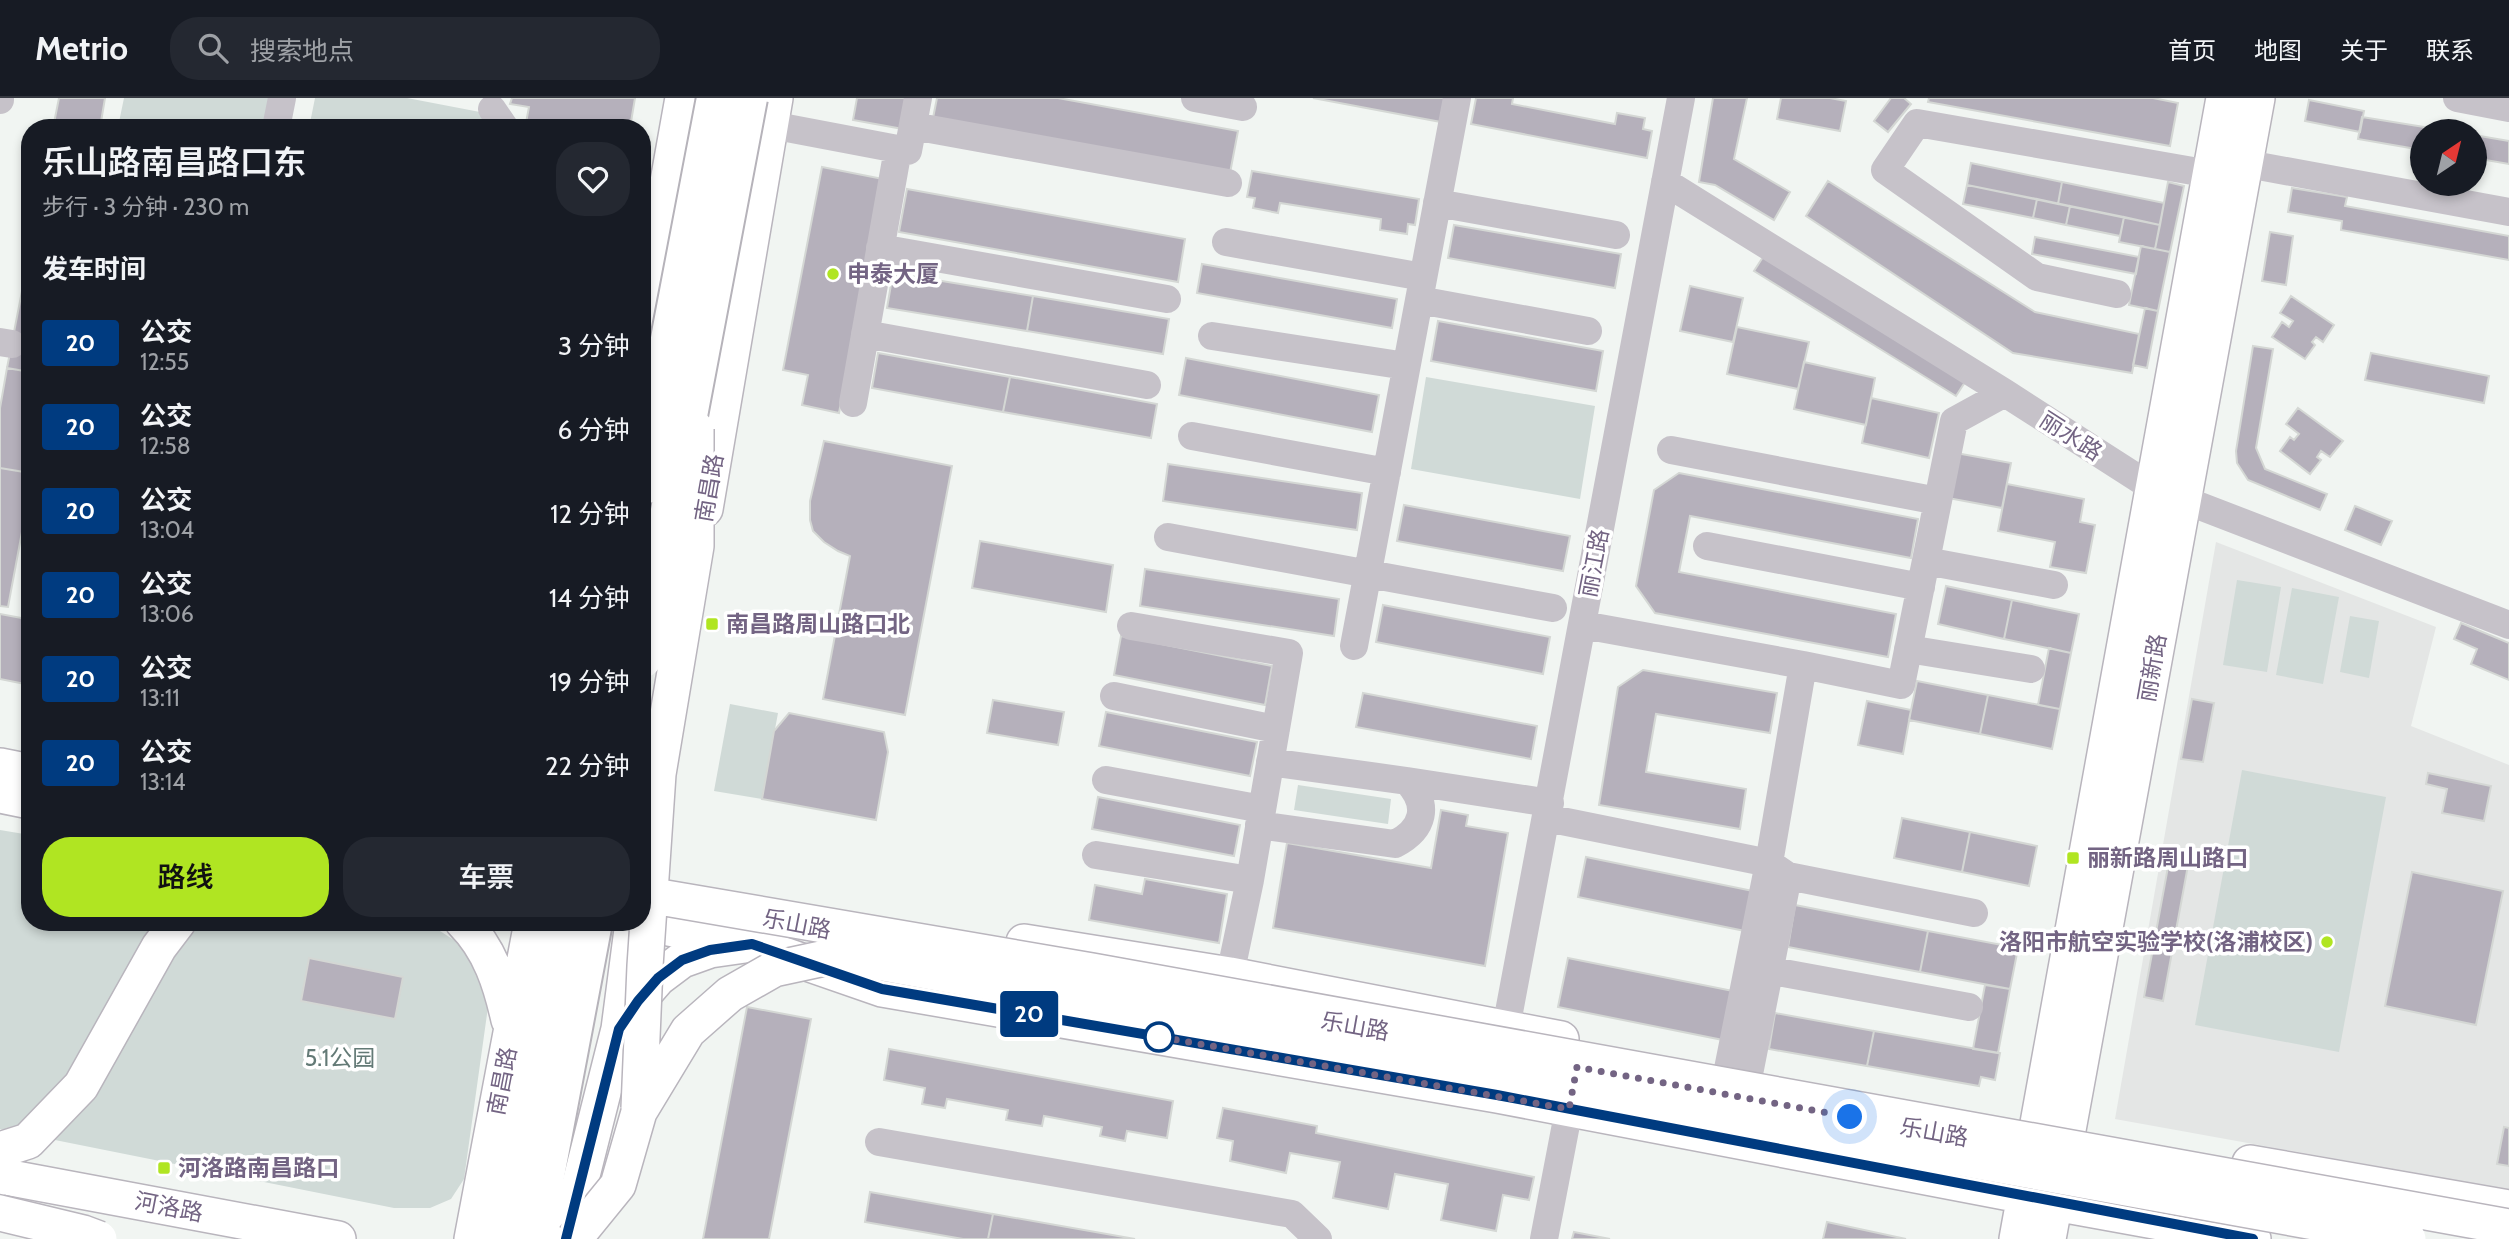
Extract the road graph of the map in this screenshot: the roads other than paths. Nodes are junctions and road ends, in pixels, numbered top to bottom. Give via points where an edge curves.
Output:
1 (282, 98) edge
2 (683, 98) edge
3 (716, 98) edge
4 (918, 98) edge
5 (1195, 98) edge
6 (1457, 98) edge
7 (1681, 98) edge
8 (2224, 98) edge
9 (2257, 98) edge
10 (2457, 98) edge
11 (765, 107) edge
12 (1243, 107) dead end
13 (2509, 108) edge
14 (278, 119) edge
15 (905, 137) junction
16 (2223, 165) junction
17 (1665, 182) junction
18 (1228, 183) dead end
19 (1437, 203) junction
20 (2509, 212) edge
21 (1616, 235) dead end
22 (651, 236) edge
23 (1226, 242) dead end
24 (880, 248) junction
25 (1421, 289) junction
26 (2117, 294) dead end
27 (1167, 299) dead end
28 (1588, 331) dead end
29 (865, 334) junction
30 (1212, 337) dead end
31 (1406, 366) junction
32 (695, 377) junction
33 (1147, 385) dead end
34 (2005, 393) junction
35 (853, 403) dead end
36 (722, 412) junction
37 (651, 423) edge
38 (1192, 436) dead end
39 (651, 438) edge
40 (1671, 450) dead end
41 (1387, 472) junction
42 (2168, 494) junction
43 (1938, 501) junction
44 (1168, 537) dead end
45 (1707, 546) dead end
46 (1367, 574) junction
47 (1923, 574) junction
48 (2054, 585) dead end
49 (1553, 608) dead end
50 (651, 611) edge
51 (1583, 625) junction
52 (2509, 625) edge
53 (1131, 626) dead end
54 (1354, 646) dead end
55 (1908, 649) junction
56 (1803, 665) junction
57 (2031, 669) dead end
58 (1114, 696) dead end
59 (1276, 729) junction
60 (1270, 762) junction
61 (0, 766) edge
62 (21, 770) edge
63 (1105, 780) dead end
64 (1407, 781) junction
65 (0, 795) edge
66 (21, 799) edge
67 (1548, 811) junction
68 (1261, 817) junction
69 (651, 827) edge
70 (1096, 855) dead end
71 (651, 870) edge
72 (1779, 870) junction
73 (1250, 880) junction
74 (651, 881) edge
75 (651, 883) edge
76 (651, 896) edge
77 (1974, 913) dead end
78 (651, 925) edge
79 (171, 931) edge
80 (472, 931) edge
81 (530, 931) edge
82 (558, 931) edge
83 (592, 931) edge
84 (635, 931) edge
85 (647, 931) edge
86 (752, 944) junction
87 (1772, 971) junction
88 (1230, 975) junction
89 (1969, 1007) dead end
90 (1506, 1028) junction
91 (619, 1029) junction
92 (512, 1031) junction
93 (1739, 1072) junction
94 (1576, 1075) junction
95 (639, 1112) junction
96 (879, 1142) dead end
97 (0, 1150) edge
98 (2041, 1162) junction
99 (0, 1176) edge
100 (2509, 1208) edge
101 (0, 1213) edge
102 (0, 1219) edge
103 (2509, 1227) edge
104 (561, 1238) edge
105 (99, 1239) edge
106 (105, 1239) edge
107 (338, 1239) edge
108 (472, 1239) edge
109 (500, 1239) edge
110 (1318, 1239) edge
111 (1544, 1239) edge
112 (2017, 1239) edge
113 (2048, 1239) edge
114 (2253, 1239) edge
115 (2408, 1239) edge

1 - 14 street
2 - 22 main road
3 - 39 highway, bridge
4 - 15 street
5 - 12 street
6 - 19 street
7 - 17 street, 丽江路
8 - 16 main road, 丽新路
9 - 16 main road, 丽新路
10 - 13 street
11 - 15 street
11 - 32 highway, 南昌路, bridge
11 - 36 main road, 南昌路
15 - 18 street
15 - 24 street
16 - 20 street
16 - 26 street via 1917,123 1885,170 2038,277
16 - 42 main road, 丽新路
17 - 34 street, 丽水路
17 - 51 street, 丽江路
19 - 21 street
19 - 25 street
23 - 25 street
24 - 27 street
24 - 29 street
25 - 28 street
25 - 31 street
29 - 33 street
29 - 35 street
30 - 31 street
31 - 41 street
32 - 50 highway, 南昌路, bridge
32 - 71 main road, bridge via 696,546 657,774
34 - 42 street, 丽水路
34 - 43 street via 1954,422
36 - 37 main road via 687,435 664,432
36 - 69 main road, 南昌路
38 - 41 street
40 - 43 street
41 - 46 street
42 - 52 street, 丽水路
42 - 98 main road, 丽新路
43 - 47 street
44 - 46 street
45 - 47 street
46 - 49 street
46 - 54 street
47 - 48 street
47 - 55 street
51 - 56 street
51 - 67 street, 丽江路
53 - 59 street via 1289,653
55 - 56 street via 1901,685
55 - 57 street
56 - 72 street
58 - 59 street
59 - 60 street
60 - 64 street
60 - 68 street
61 - 62 main road
63 - 68 street
64 - 67 street
64 - 68 street via 1422,807 1419,824 1410,837 1395,844
65 - 66 main road
67 - 72 street
67 - 90 street, 丽江路
68 - 73 street
70 - 73 street
72 - 77 street
72 - 87 street
72 - 93 street
73 - 88 street
74 - 88 main road, 乐山路
75 - 94 main road, 乐山路 via 726,911 1501,1051
76 - 103 main road, bridge
78 - 86 main road, 乐山路
79 - 97 main road via 81,1086 28,1141
80 - 92 main road via 496,973
81 - 92 main road, 南昌路
82 - 109 highway, 南昌路
83 - 104 highway
84 - 91 main road
85 - 95 main road, bridge
86 - 91 main road via 710,950 682,960 658,978
86 - 94 main road, 乐山路 via 882,989
87 - 89 street
87 - 93 street
88 - 90 main road, 乐山路
90 - 94 main road, 乐山路
91 - 104 main road
92 - 108 main road, 南昌路
93 - 94 main road, 乐山路
93 - 98 main road, 乐山路
94 - 98 main road, 乐山路
94 - 98 main road, 乐山路
94 - 111 street
95 - 104 main road, bridge via 618,1185
95 - 115 main road, bridge via 688,1031 730,994 774,969 839,956
96 - 110 street via 1293,1214
98 - 100 main road, 乐山路
98 - 112 main road, 丽新路
98 - 113 main road, 丽新路
98 - 114 main road, 乐山路
99 - 107 main road, 河洛路
101 - 105 main road, bridge
102 - 106 main road

